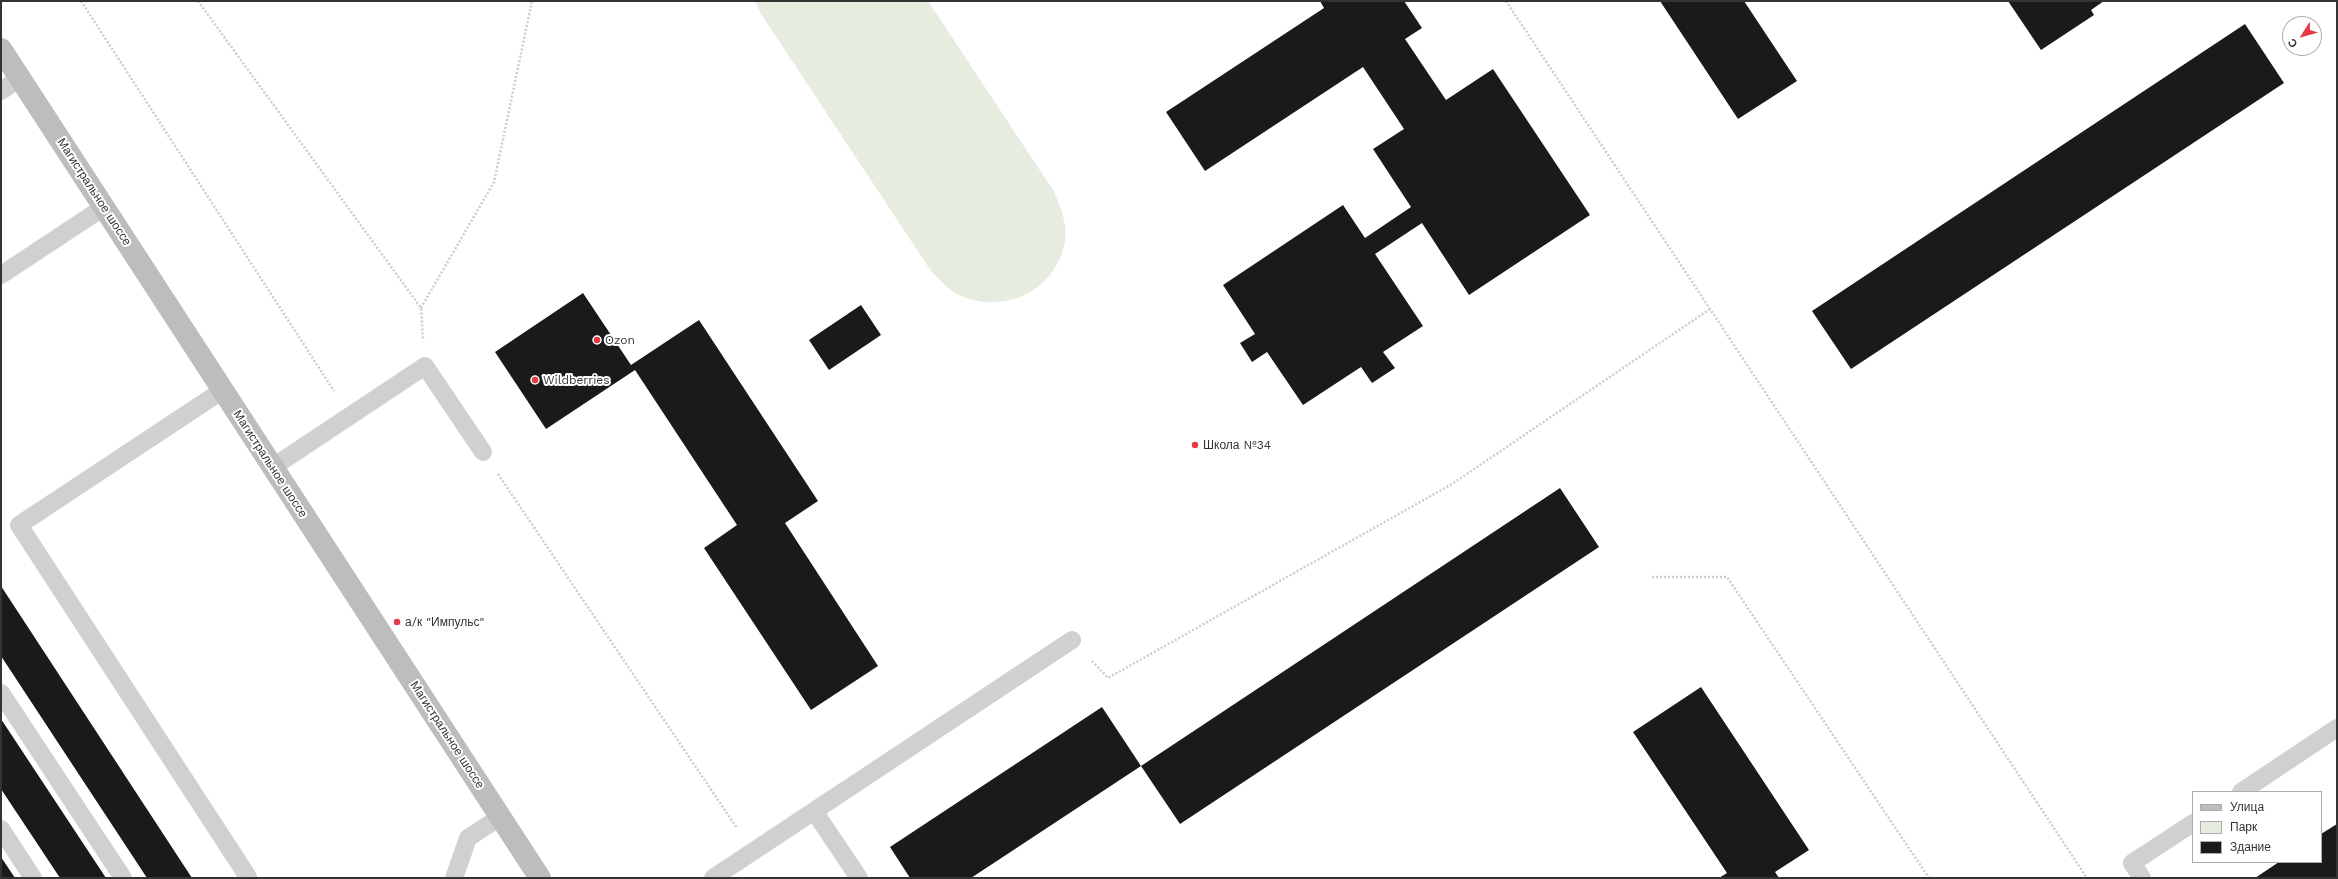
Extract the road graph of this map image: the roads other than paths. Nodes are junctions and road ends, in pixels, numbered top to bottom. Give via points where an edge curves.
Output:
1 (1, 49) edge
2 (20, 78) junction
3 (1, 91) edge
4 (104, 207) junction
5 (1, 275) edge
6 (222, 390) junction
7 (483, 452) road end
8 (273, 467) junction
9 (1072, 640) road end
10 (1, 693) edge
11 (2337, 728) edge
12 (2242, 791) edge
13 (814, 811) junction
14 (500, 817) junction
15 (2192, 824) edge
16 (1, 829) edge
17 (248, 877) dead end
18 (33, 878) edge
19 (123, 878) edge
20 (454, 878) edge
21 (540, 878) edge
22 (713, 878) edge
23 (859, 878) edge
24 (2142, 878) edge

1 - 2 main road, Магистральное шоссе
2 - 3 lane
2 - 4 main road, Магистральное шоссе
4 - 5 lane
4 - 6 main road, Магистральное шоссе
6 - 8 main road, Магистральное шоссе
6 - 17 lane via 19,524
7 - 8 lane via 425,366
8 - 14 main road, Магистральное шоссе
9 - 13 lane
10 - 19 lane
11 - 12 lane
13 - 22 lane
13 - 23 lane
14 - 20 lane via 468,838
14 - 21 main road, Магистральное шоссе
15 - 24 lane via 2132,863
16 - 18 lane

